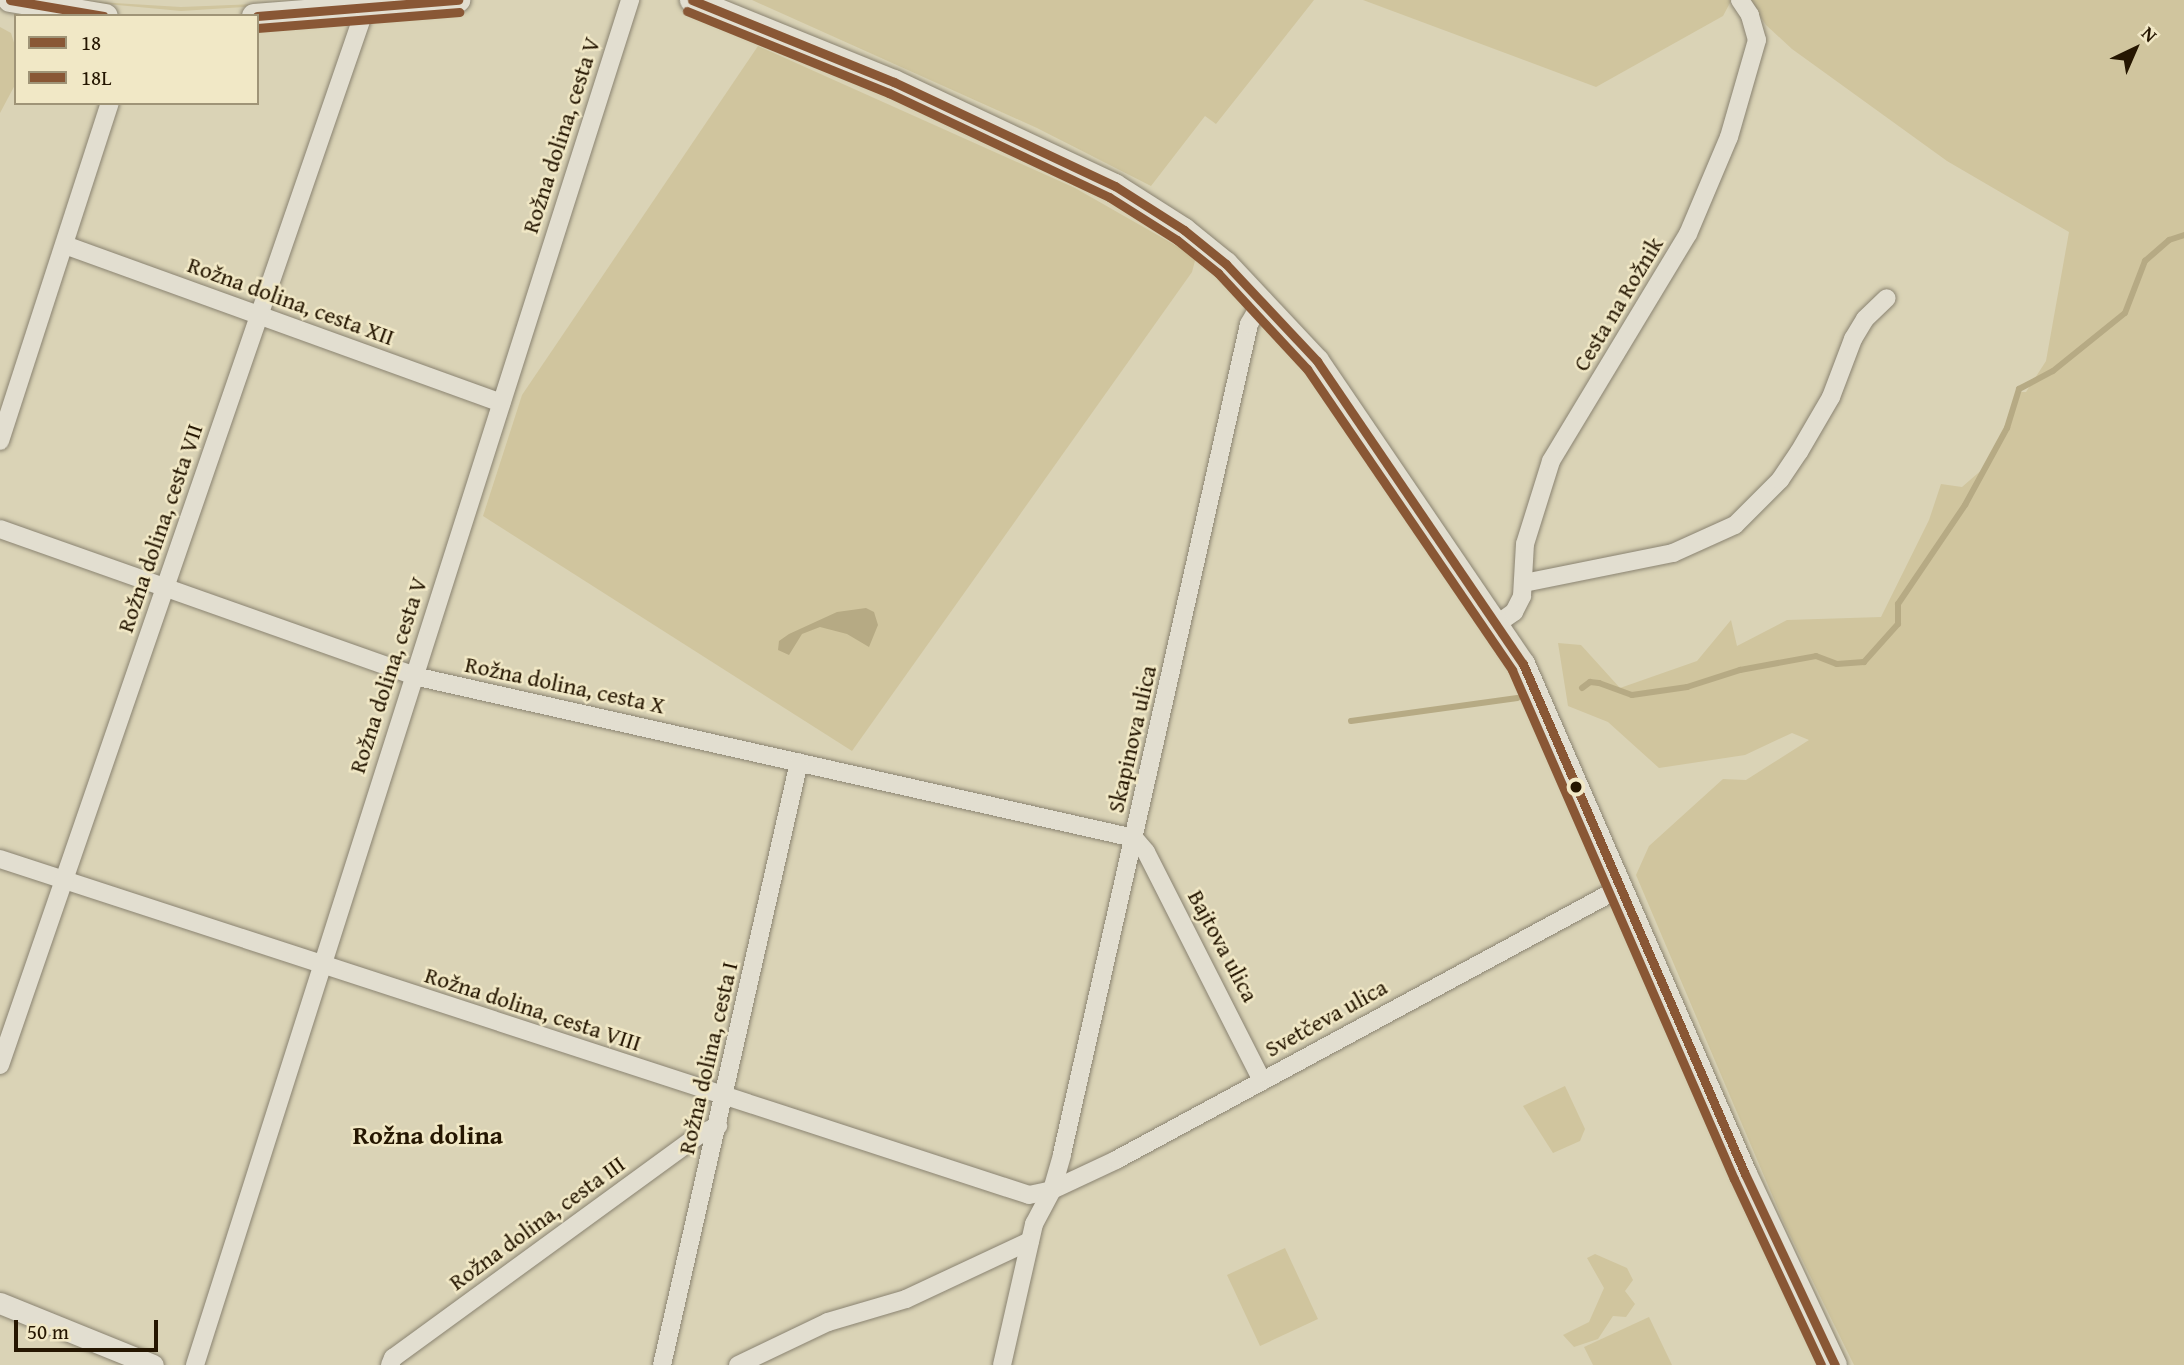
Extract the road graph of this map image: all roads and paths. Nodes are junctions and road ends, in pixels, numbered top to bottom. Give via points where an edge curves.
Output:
1 (10, 0) edge
2 (458, 0) edge
3 (630, 0) edge
4 (692, 0) edge
5 (1740, 0) edge
6 (366, 6) junction
7 (94, 14) edge
8 (259, 16) edge
9 (109, 105) edge
10 (65, 246) junction
11 (1887, 298) dead end
12 (1263, 300) junction
13 (260, 316) junction
14 (501, 403) junction
15 (0, 442) edge
16 (0, 529) edge
17 (1524, 583) junction
18 (165, 588) junction
19 (1497, 624) junction
20 (414, 677) junction
21 (799, 762) junction
22 (1134, 838) junction
23 (0, 859) edge
24 (63, 880) junction
25 (1622, 887) junction
26 (321, 966) junction
27 (0, 1065) edge
28 (1262, 1081) junction
29 (726, 1097) junction
30 (718, 1126) junction
31 (1052, 1190) junction
32 (1030, 1241) junction
33 (0, 1303) edge
34 (153, 1365) edge
35 (195, 1365) edge
36 (390, 1365) edge
37 (662, 1365) edge
38 (738, 1365) edge
39 (1002, 1365) edge
40 (1835, 1365) edge

1 - 7 main road
2 - 6 main road
3 - 14 street, Rožna dolina, cesta V
4 - 12 main road via 869,71 1115,186 1184,230
5 - 17 street, Cesta na Rožnik via 1750,15 1756,40 1729,136 1688,234 1551,461 1530,524
6 - 8 main road
6 - 13 street, Rožna dolina, cesta VII
9 - 10 street
10 - 13 street, Rožna dolina, cesta XII
10 - 15 street
11 - 17 street via 1859,329 1831,397 1795,458 1735,525 1673,553
12 - 19 main road via 1355,413
12 - 22 street, Skapinova ulica via 1249,324
13 - 14 street, Rožna dolina, cesta XII
13 - 18 street, Rožna dolina, cesta VII
14 - 20 street, Rožna dolina, cesta V
16 - 18 street, Rožna dolina, cesta X
17 - 19 street, Cesta na Rožnik via 1517,608
18 - 20 street, Rožna dolina, cesta X
18 - 24 street, Rožna dolina, cesta VII
19 - 25 main road via 1545,709
20 - 21 street, Rožna dolina, cesta X
20 - 26 street, Rožna dolina, cesta V
21 - 22 street, Rožna dolina, cesta X
21 - 29 street, Rožna dolina, cesta I
22 - 28 street, Bajtova ulica via 1146,852
22 - 31 street, Skapinova ulica
23 - 24 street, Rožna dolina, cesta VIII
24 - 26 street, Rožna dolina, cesta VIII
24 - 27 street, Rožna dolina, cesta VII
25 - 28 street, Svetčeva ulica
25 - 40 main road via 1795,1287
26 - 29 street, Rožna dolina, cesta VIII
26 - 35 street, Rožna dolina, cesta V
28 - 31 street, Svetčeva ulica
29 - 30 street, Rožna dolina, cesta I
29 - 31 street, Rožna dolina, cesta VIII via 1029,1195
30 - 36 street, Rožna dolina, cesta III via 700,1134
30 - 37 street, Rožna dolina, cesta I
31 - 32 street, Skapinova ulica via 1037,1213
32 - 38 street via 906,1299 828,1322
32 - 39 street, Skapinova ulica
33 - 34 street

